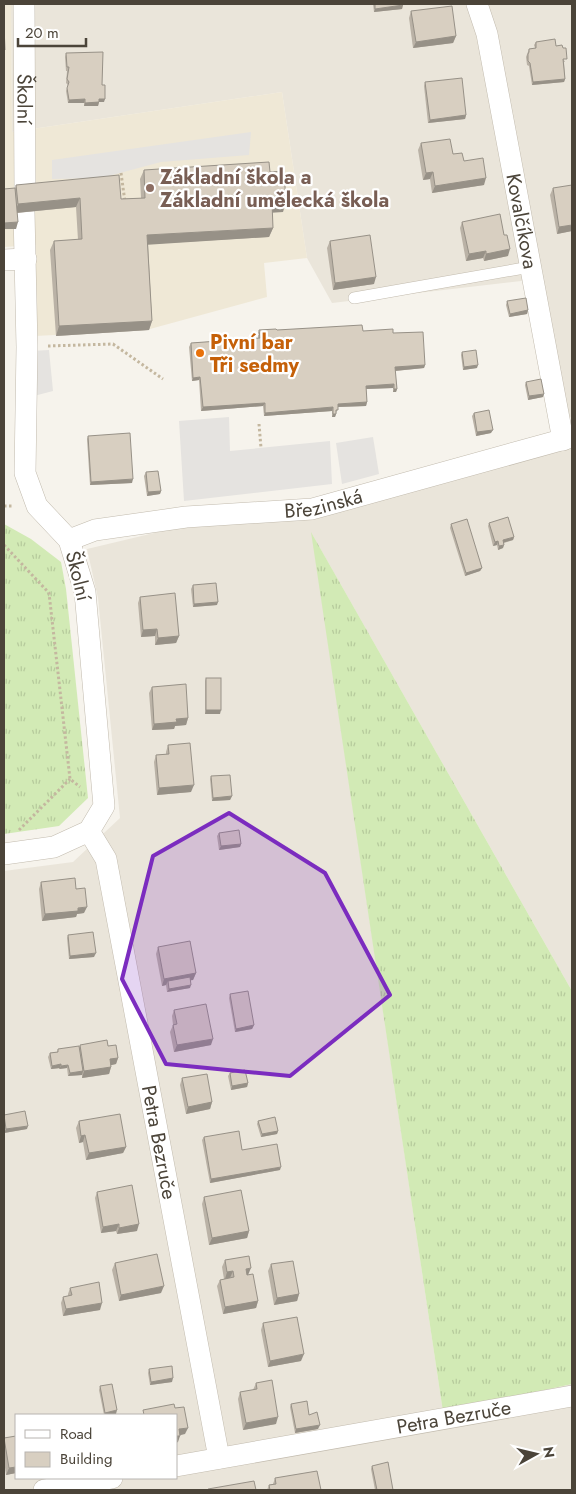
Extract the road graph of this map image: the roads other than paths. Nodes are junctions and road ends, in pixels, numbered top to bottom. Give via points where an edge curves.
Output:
1 (24, 4) edge
2 (477, 4) edge
3 (26, 259) junction
4 (4, 260) edge
5 (530, 267) junction
6 (354, 298) dead end
7 (568, 438) edge
8 (69, 540) junction
9 (89, 831) junction
10 (4, 854) edge
11 (572, 1396) edge
12 (218, 1458) junction
13 (178, 1466) edge
14 (106, 1479) edge
15 (44, 1490) edge

1 - 3 street, Školní
2 - 5 street, Kovalčíkova via 487,34
3 - 4 street
3 - 8 street, Školní via 25,473 38,506
5 - 6 lane
5 - 7 street, Kovalčíkova
7 - 8 street, Březinská via 312,510 186,517 95,530
8 - 9 street, Školní via 85,592 104,806
9 - 10 street via 54,847
9 - 12 street, Petra Bezruče via 106,859
11 - 12 street, Petra Bezruče
12 - 13 street, Petra Bezruče
14 - 15 street

